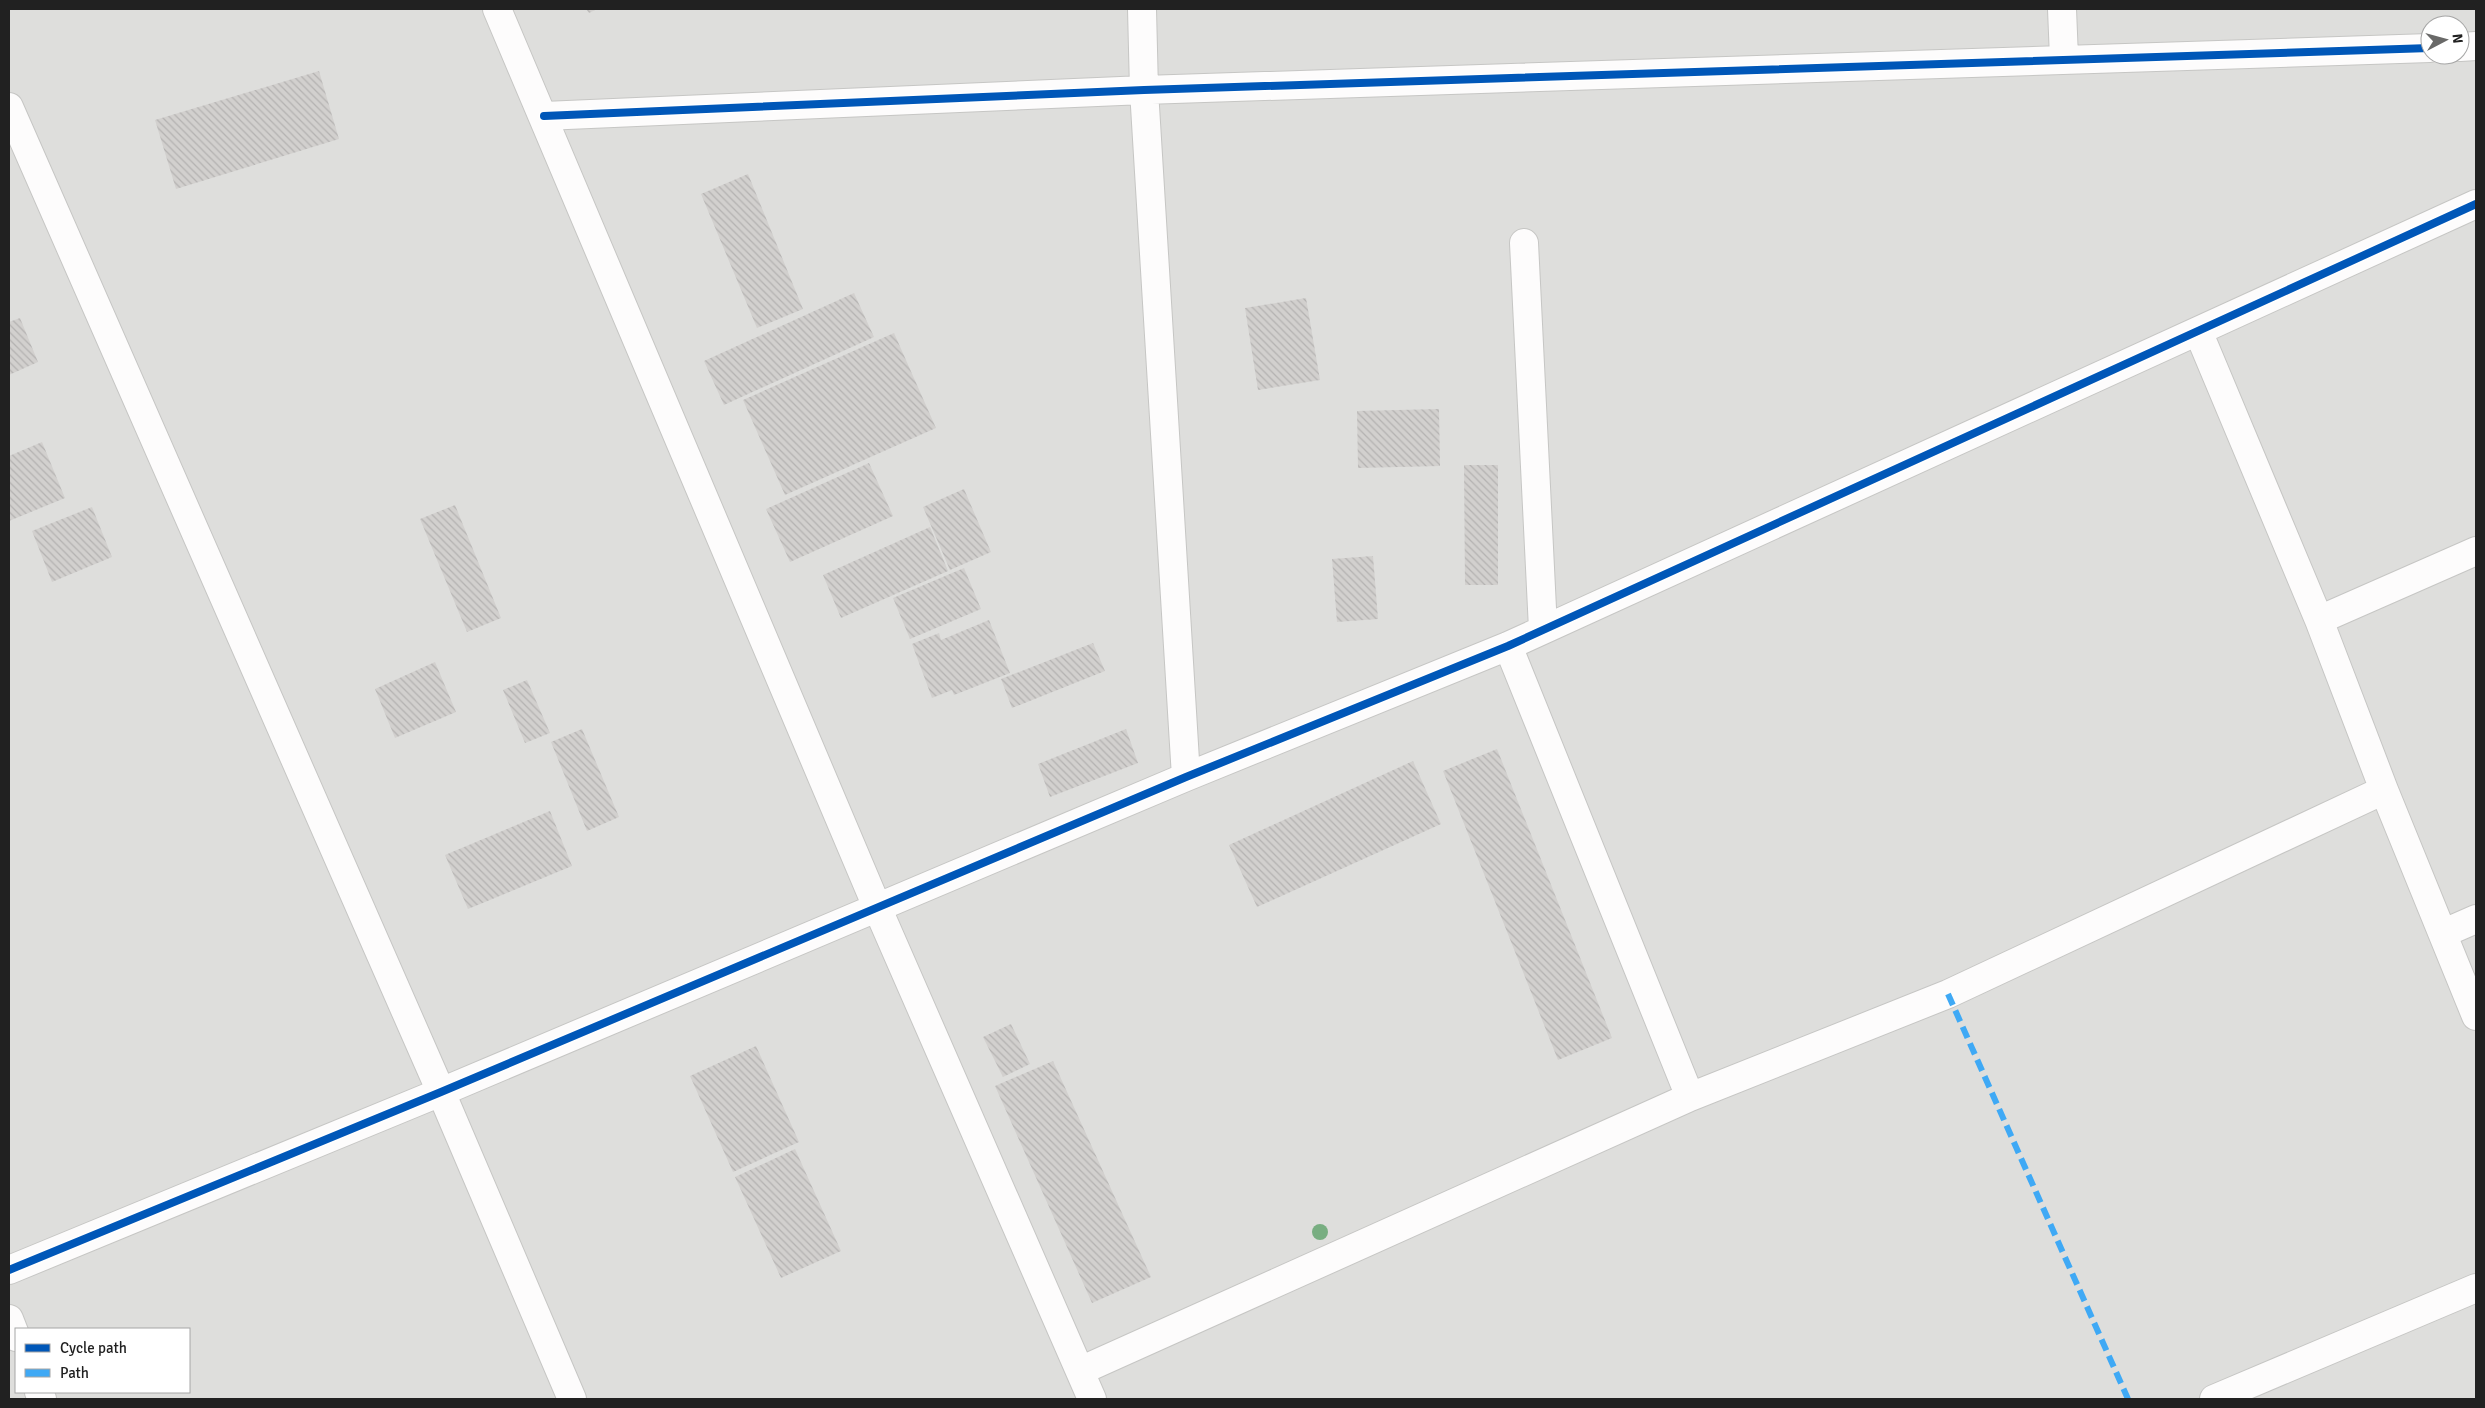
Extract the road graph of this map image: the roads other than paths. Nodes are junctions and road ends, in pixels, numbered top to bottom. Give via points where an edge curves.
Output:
1 (497, 9) edge
2 (1142, 9) edge
3 (2062, 9) edge
4 (2420, 48) edge
5 (2064, 58) junction
6 (1144, 90) junction
7 (9, 107) edge
8 (544, 116) junction
9 (14, 135) edge
10 (2476, 204) edge
11 (1524, 243) dead end
12 (2198, 331) junction
13 (2476, 551) edge
14 (2319, 620) junction
15 (1543, 629) junction
16 (1508, 646) junction
17 (1186, 778) junction
18 (2384, 790) junction
19 (877, 907) junction
20 (2476, 919) edge
21 (2444, 934) junction
22 (2476, 1016) edge
23 (441, 1092) junction
24 (1690, 1097) junction
25 (9, 1270) edge
26 (2476, 1288) edge
27 (9, 1319) edge
28 (15, 1334) edge
29 (1080, 1372) junction
30 (572, 1399) edge
31 (1092, 1399) edge
32 (2214, 1399) edge

1 - 8 street
2 - 6 street
3 - 5 street
4 - 5 street
5 - 6 street
6 - 8 street
6 - 17 street
7 - 9 street
8 - 19 street
9 - 23 street
10 - 12 street
11 - 15 street
12 - 14 street
12 - 15 street
13 - 14 street
14 - 18 street
15 - 16 street
16 - 17 street
16 - 24 street
17 - 19 street
18 - 21 street
18 - 24 street via 1948,994
19 - 23 street
19 - 29 street
20 - 21 street
21 - 22 street
23 - 25 street
23 - 30 street
24 - 29 street
26 - 32 street
27 - 28 street
29 - 31 street

